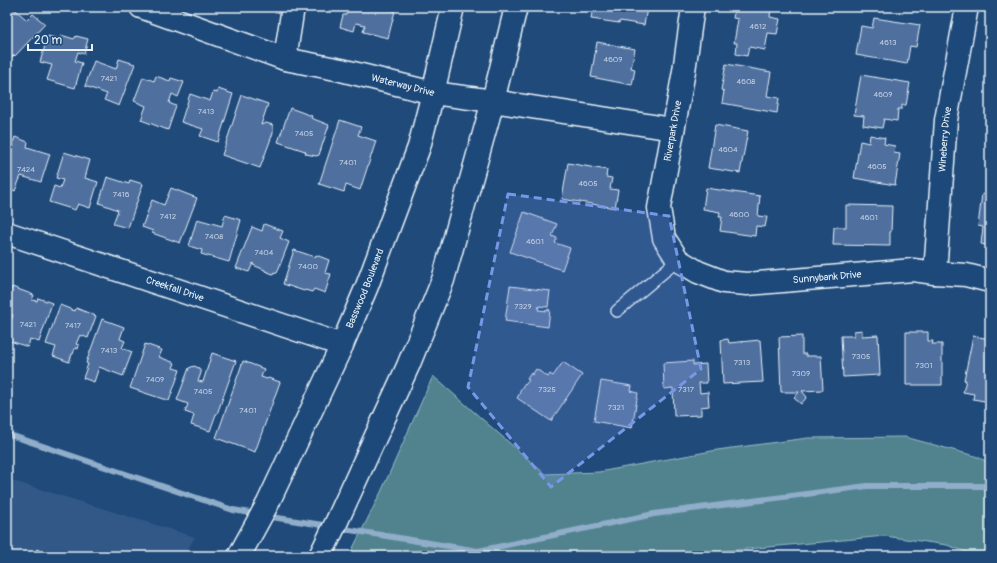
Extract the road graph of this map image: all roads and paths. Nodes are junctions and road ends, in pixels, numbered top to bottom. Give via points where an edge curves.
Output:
1 (141, 7) edge
2 (293, 7) edge
3 (453, 7) edge
4 (516, 7) edge
5 (693, 7) edge
6 (966, 7) edge
7 (284, 58) junction
8 (433, 93) junction
9 (494, 101) junction
10 (673, 130) junction
11 (7, 233) edge
12 (675, 256) junction
13 (935, 273) junction
14 (990, 281) edge
15 (617, 311) dead end
16 (342, 345) junction
17 (240, 554) edge
18 (320, 556) edge

1 - 7 street, Waterway Drive
2 - 7 street
3 - 8 street, Basswood Boulevard
4 - 9 street
5 - 10 street, Riverpark Drive
6 - 13 street, Wineberry Drive via 946,120
7 - 8 street, Waterway Drive
8 - 9 street, Waterway Drive
8 - 16 street, Basswood Boulevard via 419,146 367,286
9 - 10 street, Waterway Drive
9 - 18 street via 443,280 408,366
10 - 12 street, Riverpark Drive via 659,208 664,238
11 - 16 street, Creekfall Drive
12 - 13 street, Sunnybank Drive via 698,272 724,282 747,284 913,270
12 - 15 lane
13 - 14 street, Sunnybank Drive via 966,275
16 - 17 street, Basswood Boulevard via 268,503

